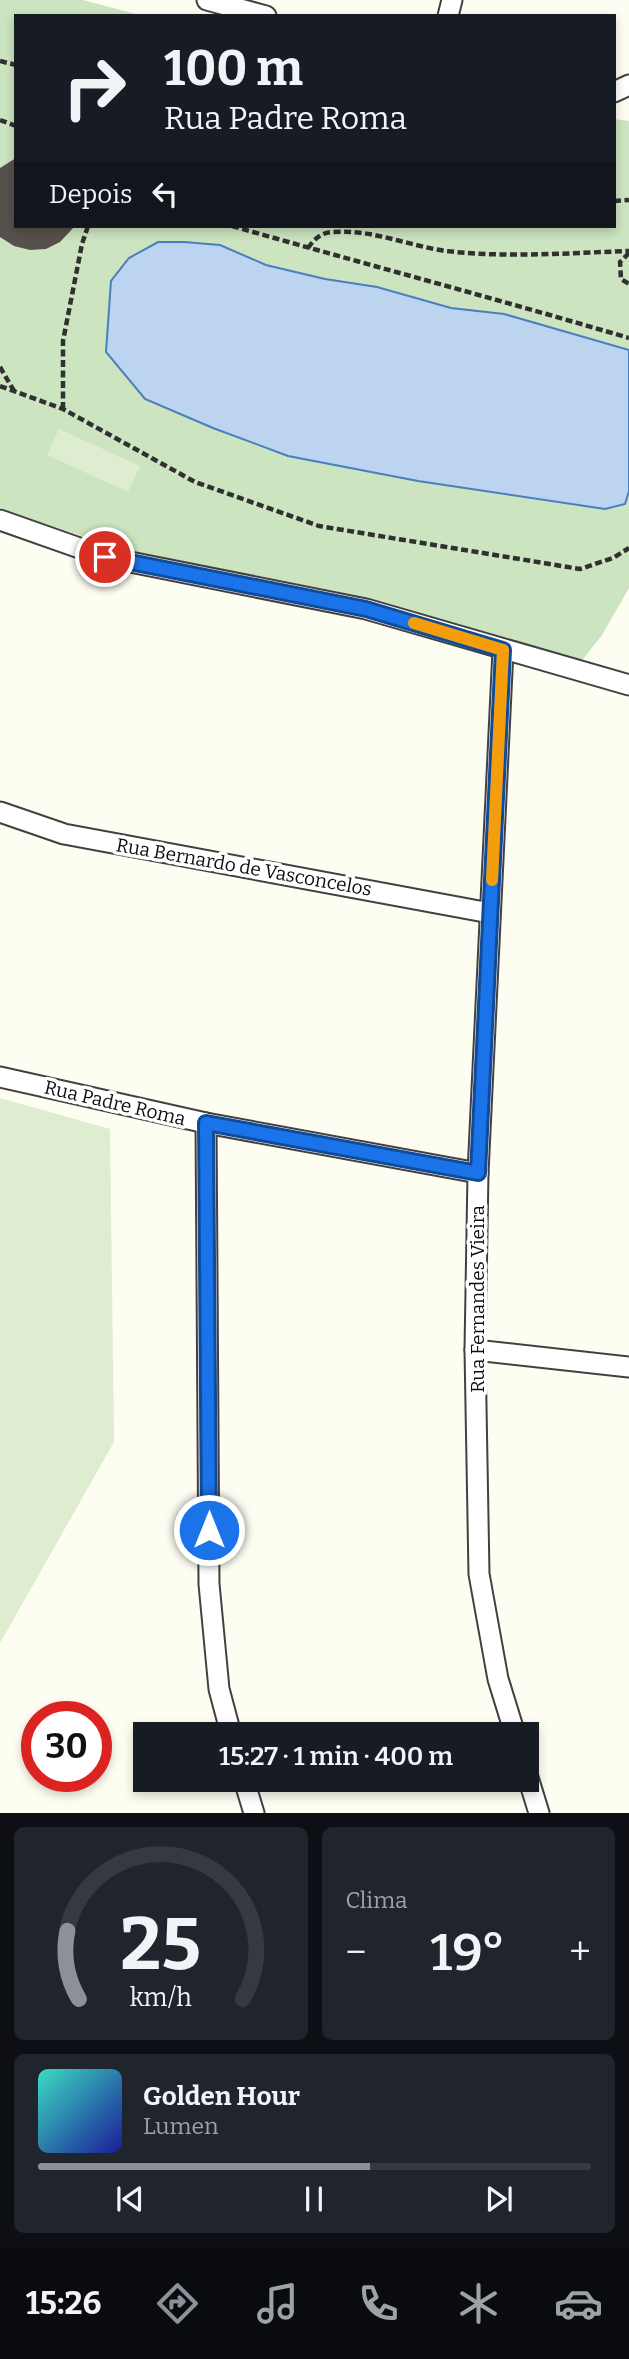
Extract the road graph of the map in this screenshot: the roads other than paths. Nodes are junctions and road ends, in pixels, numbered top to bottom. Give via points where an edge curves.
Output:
1 (207, 0) edge
2 (260, 14) edge
3 (0, 520) edge
4 (503, 650) junction
5 (629, 685) edge
6 (0, 812) edge
7 (490, 912) junction
8 (0, 1077) edge
9 (206, 1123) junction
10 (478, 1173) junction
11 (475, 1350) junction
12 (629, 1367) edge
13 (228, 1722) edge
14 (511, 1722) edge
15 (248, 1792) edge
16 (533, 1792) edge
17 (254, 1813) edge
18 (539, 1813) edge

1 - 2 street
3 - 4 street via 105,557 366,609
4 - 5 street
4 - 7 street, Rua Fernandes Vieira
6 - 7 street, Rua Bernardo de Vasconcelos via 64,834
7 - 10 street, Rua Fernandes Vieira
8 - 9 street, Rua Padre Roma
9 - 10 street, Rua Padre Roma
9 - 13 street via 209,1584 219,1689
10 - 11 street, Rua Fernandes Vieira
11 - 12 street
11 - 14 street, Rua Fernandes Vieira via 479,1574 498,1679
15 - 17 street
16 - 18 street

